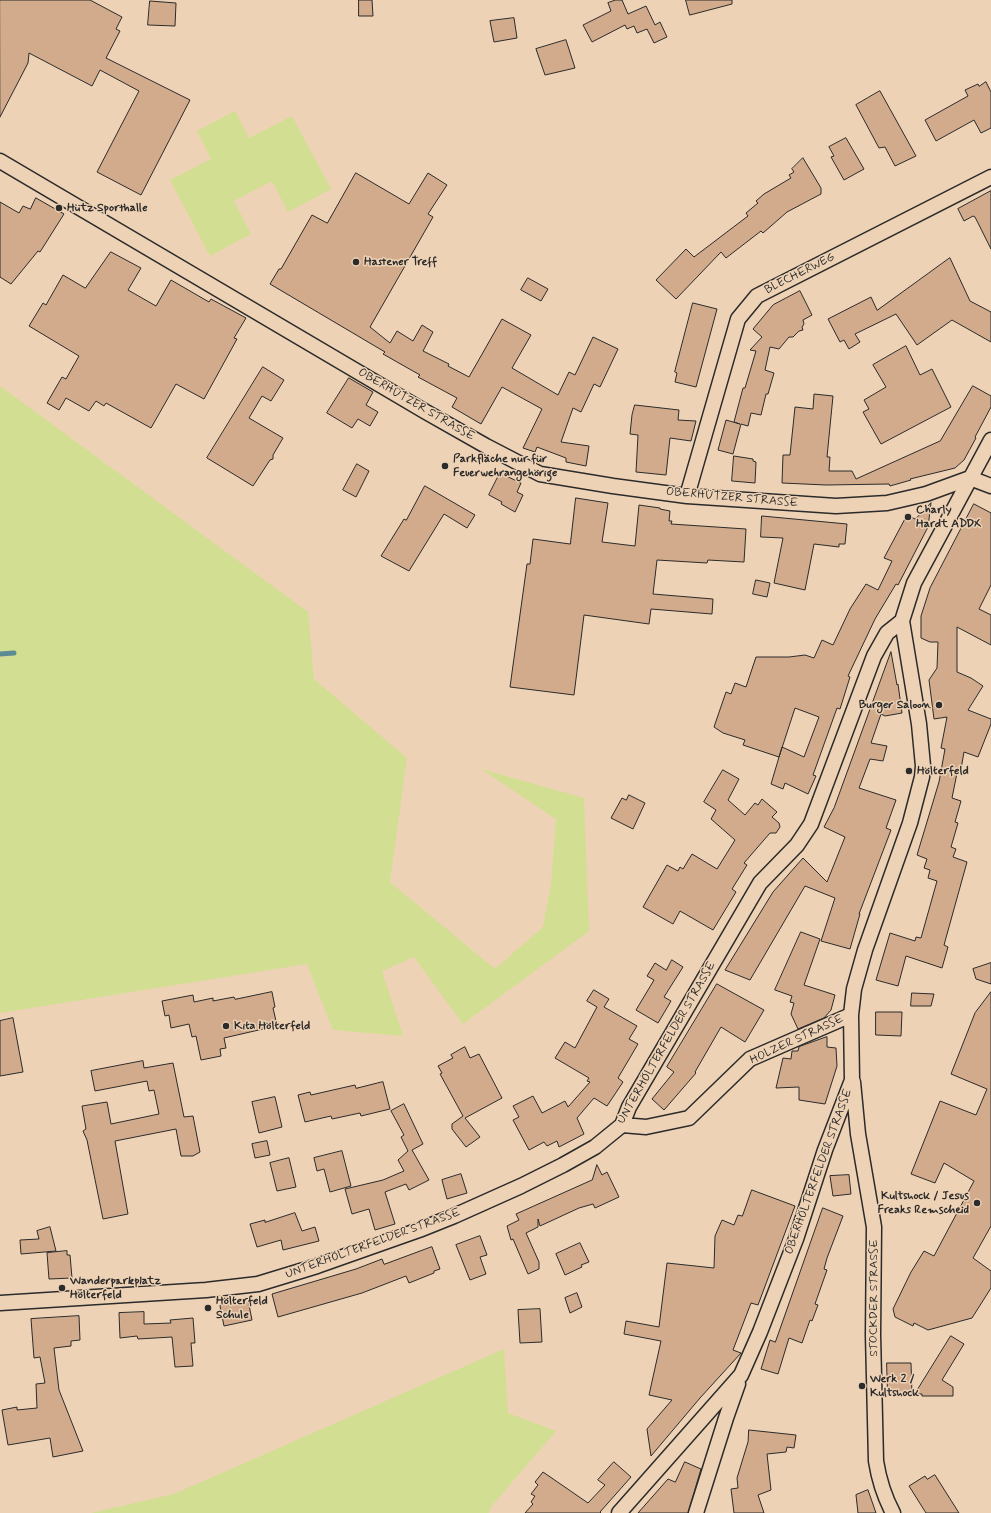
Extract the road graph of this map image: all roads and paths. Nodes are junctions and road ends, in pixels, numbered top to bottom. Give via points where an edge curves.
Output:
1 (0, 161) edge
2 (991, 177) edge
3 (991, 440) edge
4 (970, 478) junction
5 (991, 486) edge
6 (687, 496) junction
7 (902, 621) junction
8 (851, 1015) junction
9 (852, 1080) junction
10 (622, 1125) junction
11 (0, 1303) edge
12 (741, 1375) junction
13 (619, 1513) edge
14 (696, 1513) edge
15 (893, 1513) edge

1 - 6 street, OBERHÜTZER STRASSE via 426,412 540,474
2 - 6 street, BLECHERWEG via 757,296 738,319
3 - 4 street
4 - 5 street
4 - 6 street, OBERHÜTZER STRASSE via 926,494 887,503 836,506
4 - 7 street via 914,583
7 - 8 street, OBERHÖLTERFELDER STRASSE via 919,724 922,776 910,823 865,950 854,989
7 - 10 street, UNTERHÖLTERFELDER STRASSE via 887,633 874,656 811,824 797,845 760,883 629,1107
8 - 9 street, OBERHÖLTERFELDER STRASSE
8 - 10 street, HOLZER STRASSE via 750,1059 689,1118 646,1127
9 - 12 street, OBERHÖLTERFELDER STRASSE via 825,1150 796,1239
9 - 15 street, STOCKDER STRASSE via 858,1134 874,1227 876,1461 879,1481
10 - 11 street, UNTERHÖLTERFELDER STRASSE via 595,1147 516,1189 454,1216 317,1266 258,1284 206,1290
12 - 13 street, OBERHÖLTERFELDER STRASSE
12 - 14 street

